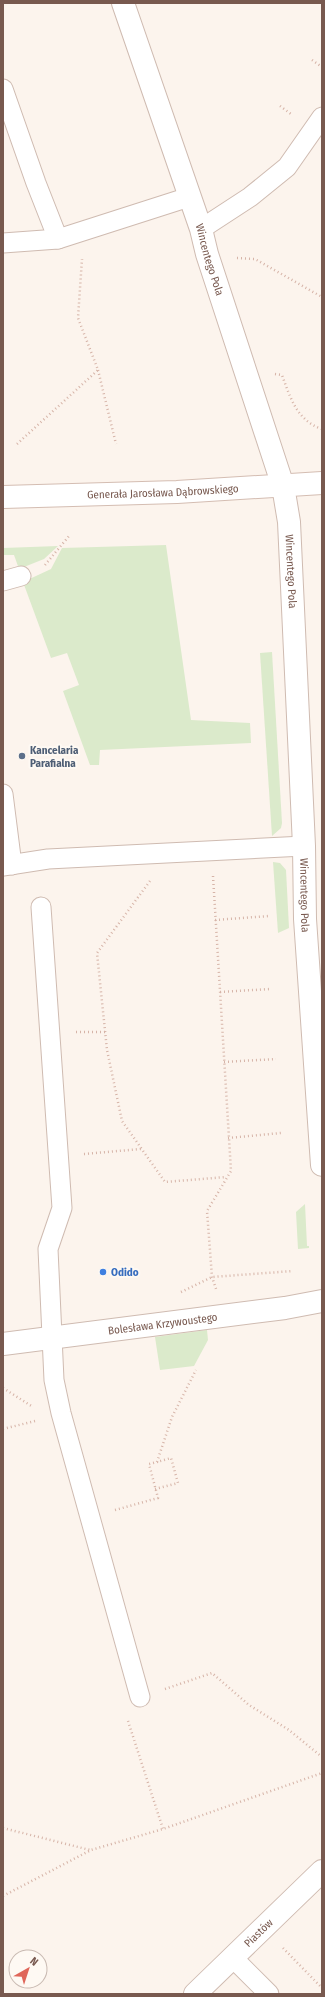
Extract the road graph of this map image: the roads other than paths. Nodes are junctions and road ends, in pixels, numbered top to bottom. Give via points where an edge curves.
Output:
1 (123, 3) edge
2 (3, 89) edge
3 (322, 117) edge
4 (189, 197) junction
5 (201, 229) junction
6 (58, 239) junction
7 (3, 243) edge
8 (322, 483) edge
9 (282, 486) junction
10 (3, 497) edge
11 (21, 576) road end
12 (3, 581) edge
13 (3, 794) edge
14 (304, 846) junction
15 (7, 865) edge
16 (41, 907) dead end
17 (322, 1165) edge
18 (322, 1301) edge
19 (53, 1339) junction
20 (3, 1344) edge
21 (140, 1697) road end
22 (319, 1879) edge
23 (233, 1958) junction
24 (195, 1994) edge
25 (269, 1994) edge

1 - 4 street, Wincentego Pola
2 - 6 lane
3 - 5 lane via 287,167 250,197
4 - 5 street, Wincentego Pola
4 - 6 lane
5 - 9 street, Wincentego Pola
6 - 7 lane
8 - 9 street, Generała Jarosława Dąbrowskiego
9 - 10 street, Generała Jarosława Dąbrowskiego
9 - 14 street, Wincentego Pola via 289,522
11 - 12 lane
13 - 15 lane
14 - 15 lane via 48,859
14 - 17 street, Wincentego Pola via 305,919
16 - 19 lane via 62,1208 48,1249
18 - 19 street, Bolesława Krzywoustego
19 - 20 street, Bolesława Krzywoustego
19 - 21 lane via 54,1380
22 - 23 street, Piastów
23 - 24 street, Piastów
23 - 25 lane

